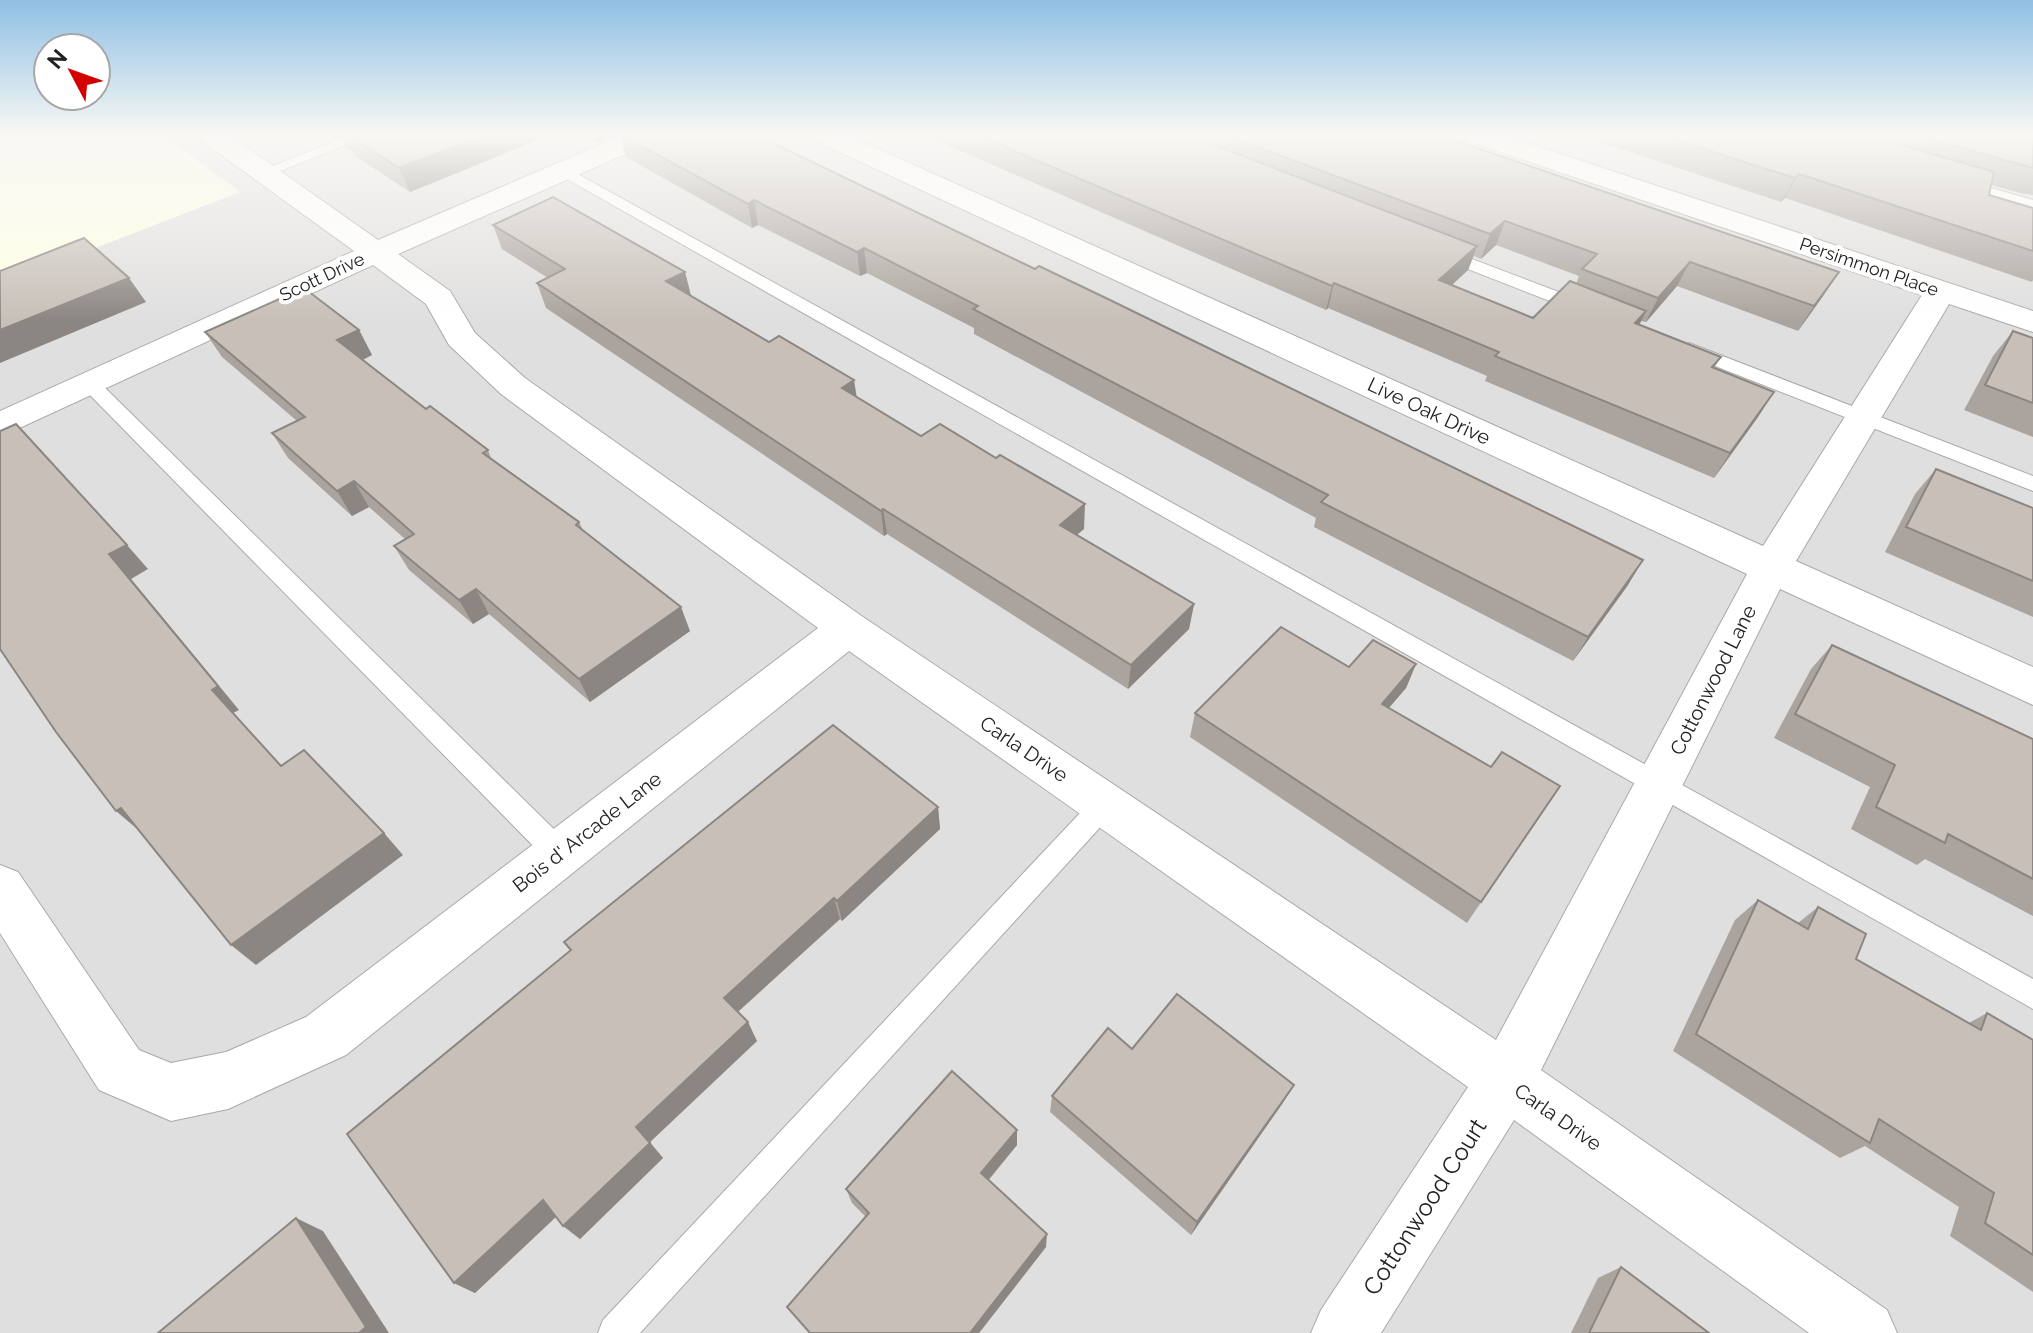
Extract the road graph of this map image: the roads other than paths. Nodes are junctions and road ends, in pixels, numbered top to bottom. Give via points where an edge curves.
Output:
1 (300, 197) edge
2 (503, 197) edge
3 (610, 197) edge
4 (961, 197) edge
5 (1663, 197) edge
6 (2006, 197) edge
7 (2033, 205) edge
8 (1422, 244) edge
9 (377, 252) junction
10 (1941, 291) junction
11 (1598, 314) edge
12 (2033, 322) edge
13 (1672, 343) edge
14 (90, 384) junction
15 (1863, 418) junction
16 (0, 425) edge
17 (2033, 484) edge
18 (1770, 569) junction
19 (848, 628) junction
20 (2033, 687) edge
21 (1659, 784) junction
22 (1105, 804) junction
23 (559, 853) junction
24 (0, 888) edge
25 (2033, 995) edge
26 (1506, 1080) junction
27 (616, 1333) edge
28 (1344, 1333) edge
29 (1864, 1333) edge

1 - 9 street, Carla Drive
2 - 9 street, Scott Drive
3 - 21 lane
4 - 18 street, Live Oak Drive
5 - 10 street, Persimmon Place
6 - 7 lane
8 - 11 lane
9 - 14 street, Scott Drive
9 - 19 street, Carla Drive via 439,298 461,338 513,386
10 - 12 street, Persimmon Place
10 - 15 street, Cottonwood Lane
13 - 15 lane
14 - 16 street, Scott Drive
14 - 23 lane
15 - 17 lane
15 - 18 street, Cottonwood Lane
18 - 20 street, Live Oak Drive
18 - 21 street, Cottonwood Lane
19 - 22 street, Carla Drive
19 - 23 street, Bois d' Arcade Lane
21 - 25 lane
21 - 26 street, Cottonwood Lane
22 - 26 street, Carla Drive
22 - 27 lane
23 - 24 street, Bois d' Arcade Lane via 326,1036 228,1080 171,1092 119,1070
26 - 28 street, Cottonwood Court
26 - 29 street, Carla Drive

